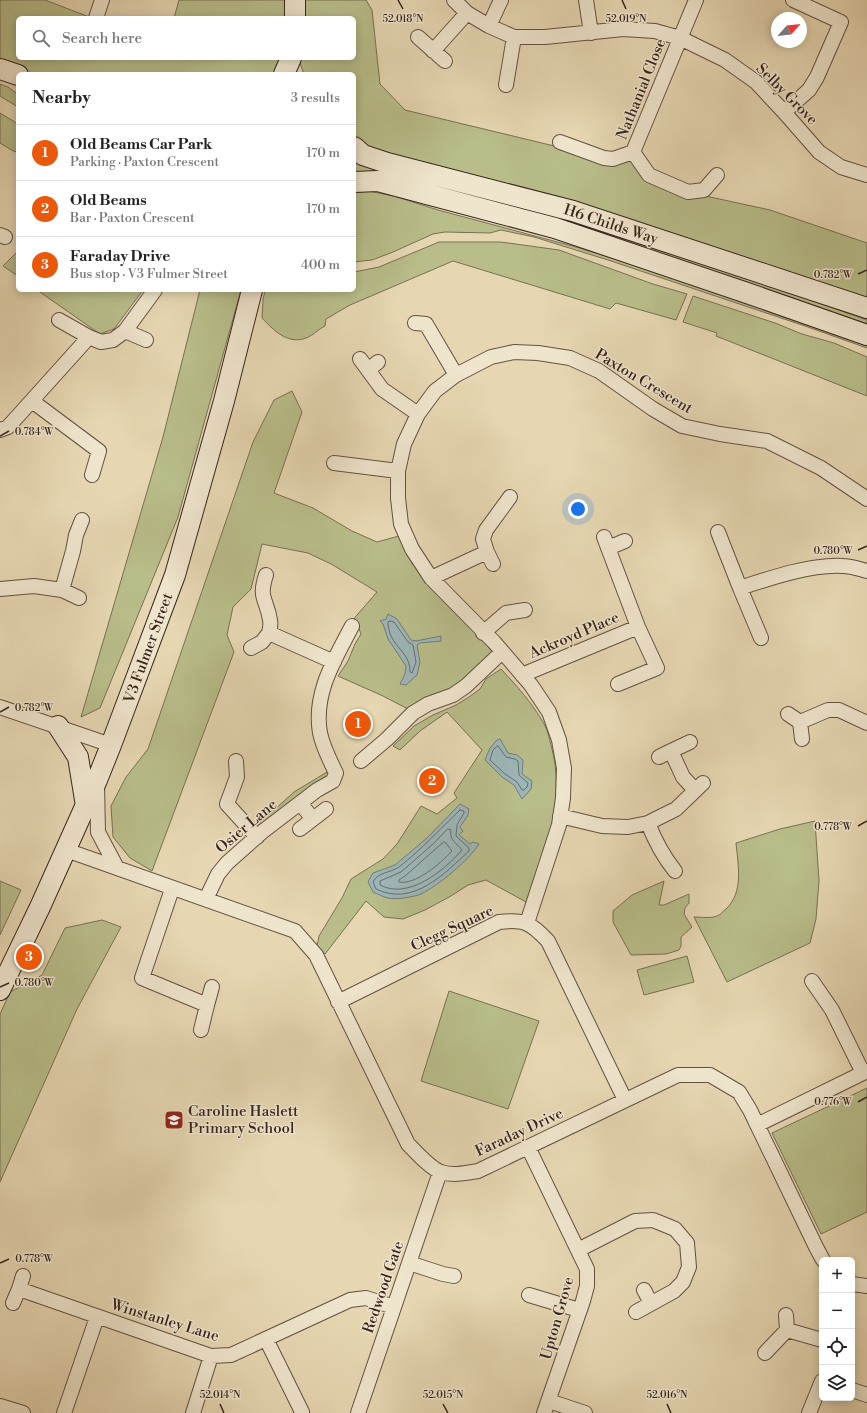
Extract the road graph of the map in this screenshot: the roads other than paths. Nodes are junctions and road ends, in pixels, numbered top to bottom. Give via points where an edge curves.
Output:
1 (102, 0) edge
2 (295, 0) edge
3 (454, 0) edge
4 (501, 0) edge
5 (586, 0) edge
6 (696, 0) edge
7 (793, 0) edge
8 (467, 13) junction
9 (97, 16) edge
10 (295, 16) edge
11 (489, 26) junction
12 (591, 33) junction
13 (418, 37) dead end
14 (514, 37) junction
15 (680, 38) junction
16 (433, 51) junction
17 (291, 60) edge
18 (293, 60) edge
19 (445, 61) dead end
20 (0, 69) edge
21 (285, 72) edge
22 (297, 72) edge
23 (16, 74) edge
24 (506, 85) dead end
25 (784, 112) junction
26 (560, 142) dead end
27 (356, 149) edge
28 (633, 152) junction
29 (717, 175) dead end
30 (867, 175) edge
31 (356, 182) edge
32 (154, 292) edge
33 (251, 292) edge
34 (867, 308) edge
35 (59, 320) dead end
36 (424, 321) dead end
37 (125, 332) junction
38 (867, 335) edge
39 (89, 336) junction
40 (146, 340) dead end
41 (369, 364) dead end
42 (456, 375) junction
43 (32, 401) junction
44 (418, 414) junction
45 (0, 430) edge
46 (342, 460) dead end
47 (398, 471) junction
48 (92, 475) dead end
49 (510, 497) dead end
50 (867, 499) edge
51 (82, 520) dead end
52 (718, 532) dead end
53 (626, 541) dead end
54 (867, 571) edge
55 (266, 575) dead end
56 (431, 578) junction
57 (740, 588) junction
58 (0, 589) edge
59 (62, 590) junction
60 (79, 598) dead end
61 (525, 610) dead end
62 (352, 626) dead end
63 (638, 627) junction
64 (483, 632) junction
65 (269, 633) junction
66 (761, 638) dead end
67 (251, 648) dead end
68 (502, 652) junction
69 (334, 662) junction
70 (522, 675) junction
71 (618, 684) dead end
72 (0, 707) edge
73 (788, 714) dead end
74 (800, 722) junction
75 (867, 723) edge
76 (58, 726) junction
77 (802, 739) dead end
78 (690, 742) dead end
79 (111, 745) junction
80 (236, 761) dead end
81 (361, 761) dead end
82 (97, 780) junction
83 (300, 803) junction
84 (86, 806) junction
85 (326, 809) dead end
86 (560, 816) junction
87 (313, 819) junction
88 (648, 823) junction
89 (300, 829) dead end
90 (257, 837) junction
91 (64, 855) junction
92 (117, 868) junction
93 (675, 871) dead end
94 (172, 889) junction
95 (206, 899) junction
96 (527, 923) junction
97 (812, 981) dead end
98 (212, 987) dead end
99 (0, 990) edge
100 (338, 1002) junction
101 (207, 1006) junction
102 (201, 1030) dead end
103 (865, 1072) edge
104 (625, 1100) junction
105 (757, 1125) junction
106 (528, 1147) junction
107 (440, 1172) junction
108 (578, 1250) junction
109 (821, 1257) edge
110 (409, 1263) junction
111 (454, 1276) dead end
112 (644, 1290) dead end
113 (529, 1295) dead end
114 (13, 1303) dead end
115 (651, 1303) junction
116 (394, 1307) junction
117 (579, 1310) junction
118 (636, 1312) dead end
119 (786, 1315) dead end
120 (98, 1317) junction
121 (788, 1330) junction
122 (266, 1339) junction
123 (819, 1339) edge
124 (765, 1353) dead end
125 (211, 1356) junction
126 (819, 1388) edge
127 (855, 1391) edge
128 (867, 1395) edge
129 (0, 1406) edge
130 (547, 1407) edge
131 (302, 1412) dead end
132 (23, 1413) edge
133 (64, 1413) edge
134 (192, 1413) edge
135 (358, 1413) edge
136 (585, 1413) edge
137 (809, 1413) edge

1 - 9 street
2 - 10 street
3 - 8 street, Selby Grove
4 - 11 street
5 - 12 street
6 - 15 street, Nathanial Close
7 - 25 street via 845,24 809,90
8 - 11 street, Selby Grove
8 - 16 street
11 - 14 street, Selby Grove
12 - 14 street, Selby Grove
12 - 15 street, Selby Grove via 623,29 655,31
13 - 16 street
14 - 24 street
15 - 25 street, Selby Grove via 725,60 756,82
15 - 28 street, Nathanial Close
16 - 19 street
17 - 21 street
18 - 22 street
20 - 23 street
25 - 30 street, Selby Grove via 819,152 841,167
26 - 28 street, Nathanial Close via 604,158 613,159
27 - 34 street, H6 Childs Way via 364,155 387,164 573,211
28 - 29 street, Nathanial Close via 649,175 688,192 704,190
31 - 38 street, H6 Childs Way via 378,182 555,228
32 - 37 street
33 - 79 street, V3 Fulmer Street via 175,575
35 - 39 street
36 - 42 street
37 - 39 street via 113,340 101,342
37 - 40 street
39 - 43 street
41 - 44 street via 382,389
42 - 44 street, Paxton Crescent via 435,391
42 - 50 street, Paxton Crescent via 491,356 514,352 570,358 599,371 682,426 767,442 821,468
43 - 45 street via 8,427
43 - 48 street via 101,445
44 - 47 street, Paxton Crescent via 404,444
46 - 47 street
47 - 56 street, Paxton Crescent via 401,524 412,549
49 - 56 street via 486,530 483,539 490,558
51 - 59 street
52 - 57 street
53 - 63 street, Ackroyd Place via 606,542
54 - 57 street via 843,566 811,569
55 - 65 street via 262,597 271,621
56 - 64 street, Paxton Crescent
57 - 66 street
58 - 59 street via 34,586
59 - 60 street
61 - 64 street via 506,613
62 - 69 street, Osier Lane
63 - 70 street, Ackroyd Place
63 - 71 street, Ackroyd Place via 656,668
64 - 68 street, Paxton Crescent
65 - 67 street via 262,642
65 - 69 street
68 - 70 street, Paxton Crescent
68 - 81 street via 466,686 414,713
69 - 83 street, Osier Lane via 320,697 319,717 320,734 336,773 333,781
70 - 86 street, Paxton Crescent via 549,712 559,740 564,768
72 - 76 street
73 - 74 street
74 - 75 street via 828,710 839,710
74 - 77 street
76 - 79 street
76 - 84 street via 78,757
78 - 88 street via 665,754 683,777 699,787 676,809
79 - 82 street, V3 Fulmer Street
80 - 90 street via 237,777 222,806
82 - 84 street, V3 Fulmer Street
82 - 92 street via 98,832
83 - 87 street, Osier Lane
83 - 90 street, Osier Lane
84 - 91 street, V3 Fulmer Street
85 - 87 street
86 - 88 street via 602,826 628,827
86 - 96 street, Paxton Crescent
87 - 89 street
88 - 93 street via 656,844
90 - 95 street, Osier Lane via 227,863 218,874
91 - 92 street
91 - 99 street, V3 Fulmer Street
92 - 94 street
94 - 95 street
94 - 101 street via 142,978
95 - 100 street via 294,931 316,955
96 - 100 street, Clegg Square via 515,920 499,922
96 - 104 street via 548,940
97 - 103 street via 832,1010
98 - 101 street
100 - 107 street via 408,1144 424,1161
101 - 102 street
103 - 105 street
104 - 105 street, Faraday Drive via 678,1074 710,1075 740,1092
104 - 106 street, Faraday Drive
105 - 109 street, Faraday Drive
106 - 107 street, Faraday Drive via 478,1170 458,1174
106 - 108 street, Upton Grove
107 - 110 street, Redwood Gate
108 - 115 street via 635,1221 653,1220 675,1229 687,1243 689,1267 683,1282 674,1291
108 - 117 street, Upton Grove via 587,1269 587,1286
110 - 111 street
110 - 116 street, Redwood Gate
112 - 115 street
113 - 117 street
114 - 120 street, Winstanley Lane via 21,1283
115 - 118 street
116 - 122 street, Winstanley Lane via 366,1298 350,1300
116 - 135 street, Redwood Gate
117 - 130 street, Upton Grove
119 - 121 street
120 - 125 street, Winstanley Lane
120 - 133 street, Winstanley Lane
121 - 123 street
121 - 124 street
122 - 125 street, Winstanley Lane via 231,1355
122 - 131 street
125 - 134 street
126 - 137 street
127 - 128 street
129 - 132 street
130 - 136 street

